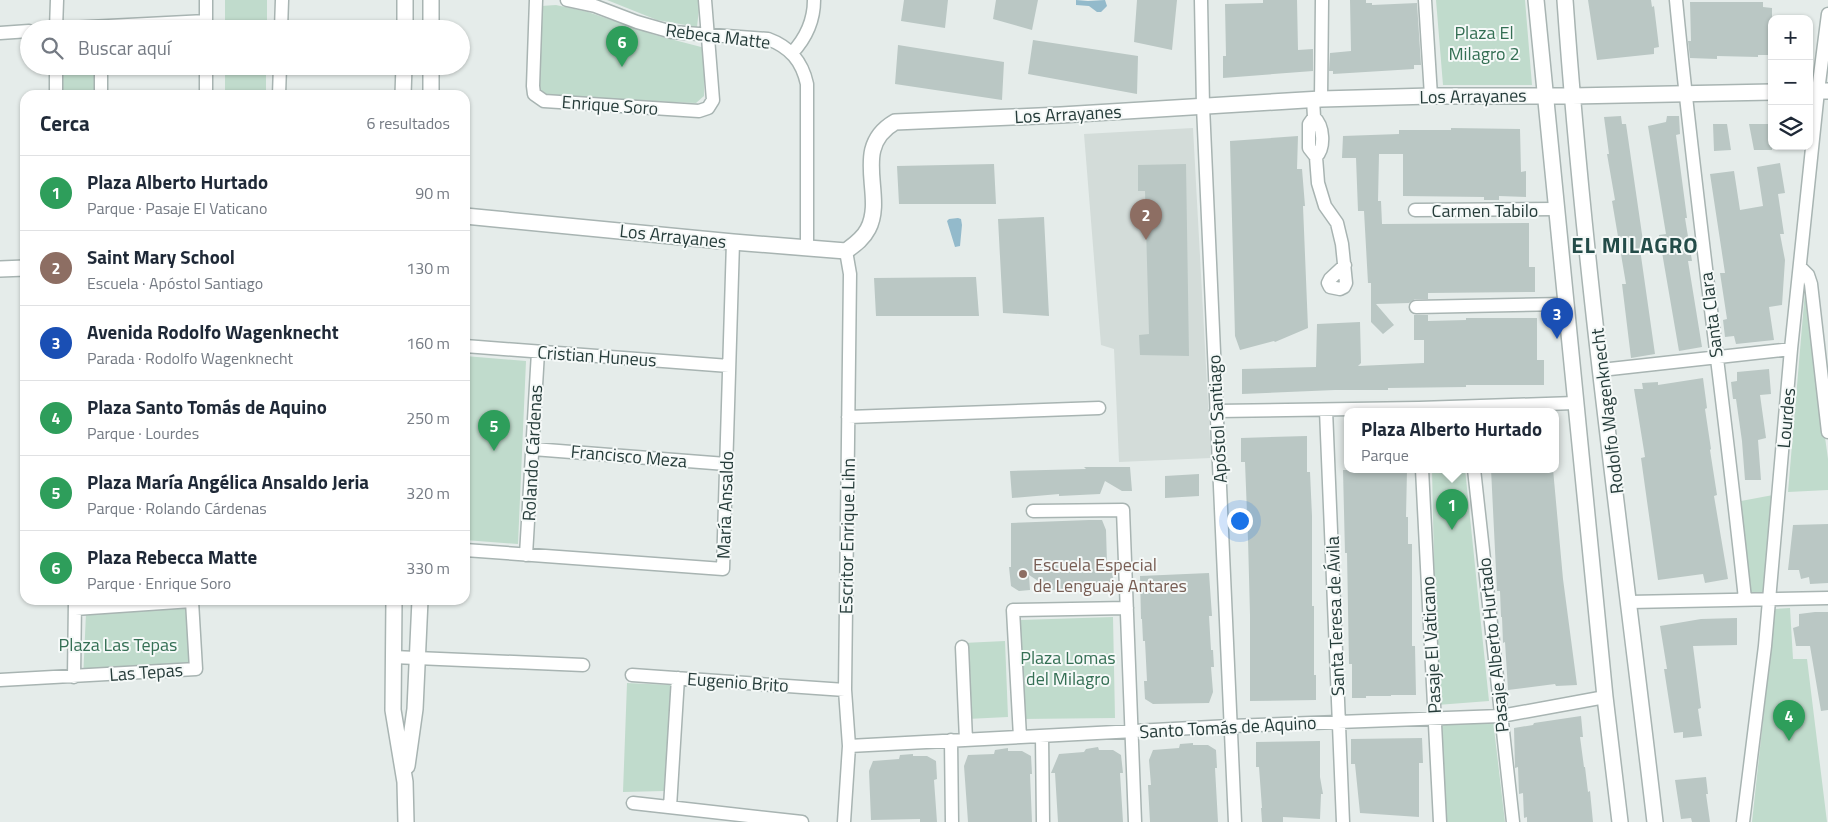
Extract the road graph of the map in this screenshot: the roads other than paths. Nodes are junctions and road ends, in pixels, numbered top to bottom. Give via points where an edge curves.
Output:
1 (57, 0) edge
2 (206, 0) edge
3 (282, 0) edge
4 (405, 0) edge
5 (432, 0) edge
6 (536, 0) edge
7 (567, 0) edge
8 (705, 0) edge
9 (814, 0) edge
10 (1201, 0) edge
11 (1322, 0) edge
12 (1425, 0) edge
13 (1536, 0) edge
14 (1565, 0) edge
15 (1676, 0) edge
16 (594, 3) edge
17 (1828, 14) edge
18 (56, 20) edge
19 (206, 20) edge
20 (281, 20) edge
21 (405, 20) edge
22 (431, 20) edge
23 (20, 32) edge
24 (0, 33) edge
25 (708, 36) junction
26 (792, 53) junction
27 (56, 75) edge
28 (101, 75) edge
29 (206, 75) edge
30 (280, 75) edge
31 (404, 75) edge
32 (431, 75) edge
33 (56, 90) edge
34 (102, 90) edge
35 (206, 90) edge
36 (279, 90) edge
37 (403, 90) edge
38 (431, 90) edge
39 (1818, 91) edge
40 (1768, 92) edge
41 (1684, 93) junction
42 (1544, 95) junction
43 (1431, 96) junction
44 (1572, 96) junction
45 (1317, 99) junction
46 (1203, 106) junction
47 (1556, 209) junction
48 (1414, 210) dead end
49 (470, 216) edge
50 (733, 242) junction
51 (807, 248) junction
52 (846, 251) junction
53 (1344, 265) dead end
54 (20, 268) edge
55 (1801, 268) junction
56 (0, 269) edge
57 (1565, 304) junction
58 (1416, 307) dead end
59 (470, 346) edge
60 (1791, 349) junction
61 (538, 352) junction
62 (1717, 358) junction
63 (729, 366) junction
64 (1601, 370) junction
65 (1575, 403) junction
66 (1099, 408) dead end
67 (1486, 408) edge
68 (1326, 410) junction
69 (1344, 410) edge
70 (1216, 411) junction
71 (848, 417) junction
72 (1828, 432) edge
73 (533, 448) junction
74 (726, 464) junction
75 (1422, 473) edge
76 (1474, 473) edge
77 (1033, 511) dead end
78 (470, 550) edge
79 (526, 555) junction
80 (1828, 598) edge
81 (1745, 599) junction
82 (1769, 599) junction
83 (1629, 602) junction
84 (75, 605) edge
85 (192, 605) edge
86 (394, 605) edge
87 (420, 605) edge
88 (1127, 608) junction
89 (962, 647) dead end
90 (393, 656) junction
91 (418, 657) junction
92 (583, 665) dead end
93 (632, 675) dead end
94 (74, 677) junction
95 (678, 678) junction
96 (0, 680) edge
97 (845, 690) junction
98 (1605, 697) junction
99 (1501, 716) junction
100 (1434, 719) junction
101 (1339, 722) junction
102 (1230, 726) junction
103 (1131, 731) junction
104 (1042, 736) junction
105 (1020, 737) junction
106 (952, 740) junction
107 (966, 740) junction
108 (849, 746) junction
109 (405, 782) junction
110 (633, 803) dead end
111 (670, 807) junction
112 (406, 822) edge
113 (802, 822) edge
114 (844, 822) edge
115 (952, 822) edge
116 (1043, 822) edge
117 (1135, 822) edge
118 (1235, 822) edge
119 (1343, 822) edge
120 (1440, 822) edge
121 (1513, 822) edge
122 (1620, 822) edge
123 (1655, 822) edge
124 (1743, 822) edge

1 - 18 street
2 - 19 street
3 - 20 street
4 - 21 street
5 - 22 street
6 - 25 street, Enrique Soro via 533,86 534,94 544,101 699,111 708,108 713,100
7 - 16 street, Rebeca Matte
8 - 25 street
9 - 26 street via 814,13 803,41
10 - 46 street, Apóstol Santiago
11 - 45 street
12 - 43 street
13 - 42 street, Rodolfo Wagenknecht
14 - 44 street, Rodolfo Wagenknecht
15 - 41 street, Santa Clara
16 - 25 street, Rebeca Matte via 672,32
17 - 39 street, Lourdes
23 - 24 street
25 - 26 street, Rebeca Matte via 768,39
26 - 51 street, Rebeca Matte via 807,84
27 - 33 street
28 - 34 street
29 - 35 street
30 - 36 street
31 - 37 street
32 - 38 street
39 - 55 street, Lourdes
40 - 41 street, Los Arrayanes
41 - 44 street, Los Arrayanes
41 - 62 street, Santa Clara
42 - 43 street, Los Arrayanes
42 - 44 street, Los Arrayanes
42 - 47 street, Rodolfo Wagenknecht
43 - 45 street, Los Arrayanes
44 - 64 street, Rodolfo Wagenknecht
45 - 46 street, Los Arrayanes
45 - 53 street via 1314,118 1309,124 1309,148 1316,157 1318,183 1326,206 1337,223
46 - 52 street, Los Arrayanes via 895,122 885,128 871,154 873,215 868,230
46 - 70 street, Apóstol Santiago
47 - 48 street, Carmen Tabilo
47 - 57 street, Rodolfo Wagenknecht
49 - 50 street, Los Arrayanes
50 - 51 street, Los Arrayanes
50 - 63 street, María Ansaldo
51 - 52 street, Los Arrayanes
52 - 71 street, Escritor Enrique Lihn via 850,274
54 - 56 street
55 - 60 street, Lourdes
55 - 72 street via 1811,284
57 - 58 street
57 - 65 street, Rodolfo Wagenknecht
59 - 61 street, Cristian Huneus
60 - 62 street
60 - 82 street, Lourdes
61 - 63 street, Cristian Huneus
61 - 73 street, Rolando Cárdenas
62 - 64 street
62 - 81 street, Santa Clara
63 - 74 street, María Ansaldo
64 - 83 street, Rodolfo Wagenknecht
65 - 67 street
65 - 98 street, Rodolfo Wagenknecht
66 - 71 street
68 - 69 street
68 - 70 street
68 - 101 street, Santa Teresa de Ávila
70 - 102 street, Apóstol Santiago
71 - 97 street, Escritor Enrique Lihn
73 - 74 street, Francisco Meza
73 - 79 street, Rolando Cárdenas
74 - 79 street, María Ansaldo via 723,569
75 - 100 street, Pasaje El Vaticano
76 - 99 street, Pasaje Alberto Hurtado
77 - 88 street via 1123,510
78 - 79 street, María Ansaldo
80 - 82 street
81 - 82 street
81 - 83 street
82 - 124 street, Lourdes
83 - 123 street, Rodolfo Wagenknecht
84 - 94 street
85 - 94 street, Las Tepas via 196,669
86 - 90 street
87 - 91 street
88 - 103 street
88 - 105 street via 1013,610
89 - 107 street
90 - 91 street
90 - 109 street via 393,710
91 - 92 street
91 - 109 street
93 - 95 street, Eugenio Brito
94 - 96 street, Las Tepas
95 - 97 street, Eugenio Brito
95 - 111 street
97 - 108 street, Escritor Enrique Lihn
98 - 99 street, Santo Tomás de Aquino
98 - 122 street, Rodolfo Wagenknecht
99 - 100 street, Santo Tomás de Aquino
99 - 121 street, Pasaje Alberto Hurtado
100 - 101 street, Santo Tomás de Aquino
100 - 120 street, Pasaje El Vaticano
101 - 102 street, Santo Tomás de Aquino
101 - 119 street, Santa Teresa de Ávila
102 - 103 street, Santo Tomás de Aquino
102 - 118 street, Apóstol Santiago
103 - 104 street, Santo Tomás de Aquino
103 - 117 street
104 - 105 street, Santo Tomás de Aquino
104 - 116 street
105 - 107 street, Santo Tomás de Aquino
106 - 107 street, Santo Tomás de Aquino
106 - 108 street, Santo Tomás de Aquino
106 - 115 street
108 - 114 street, Escritor Enrique Lihn
109 - 112 street
110 - 111 street
111 - 113 street

